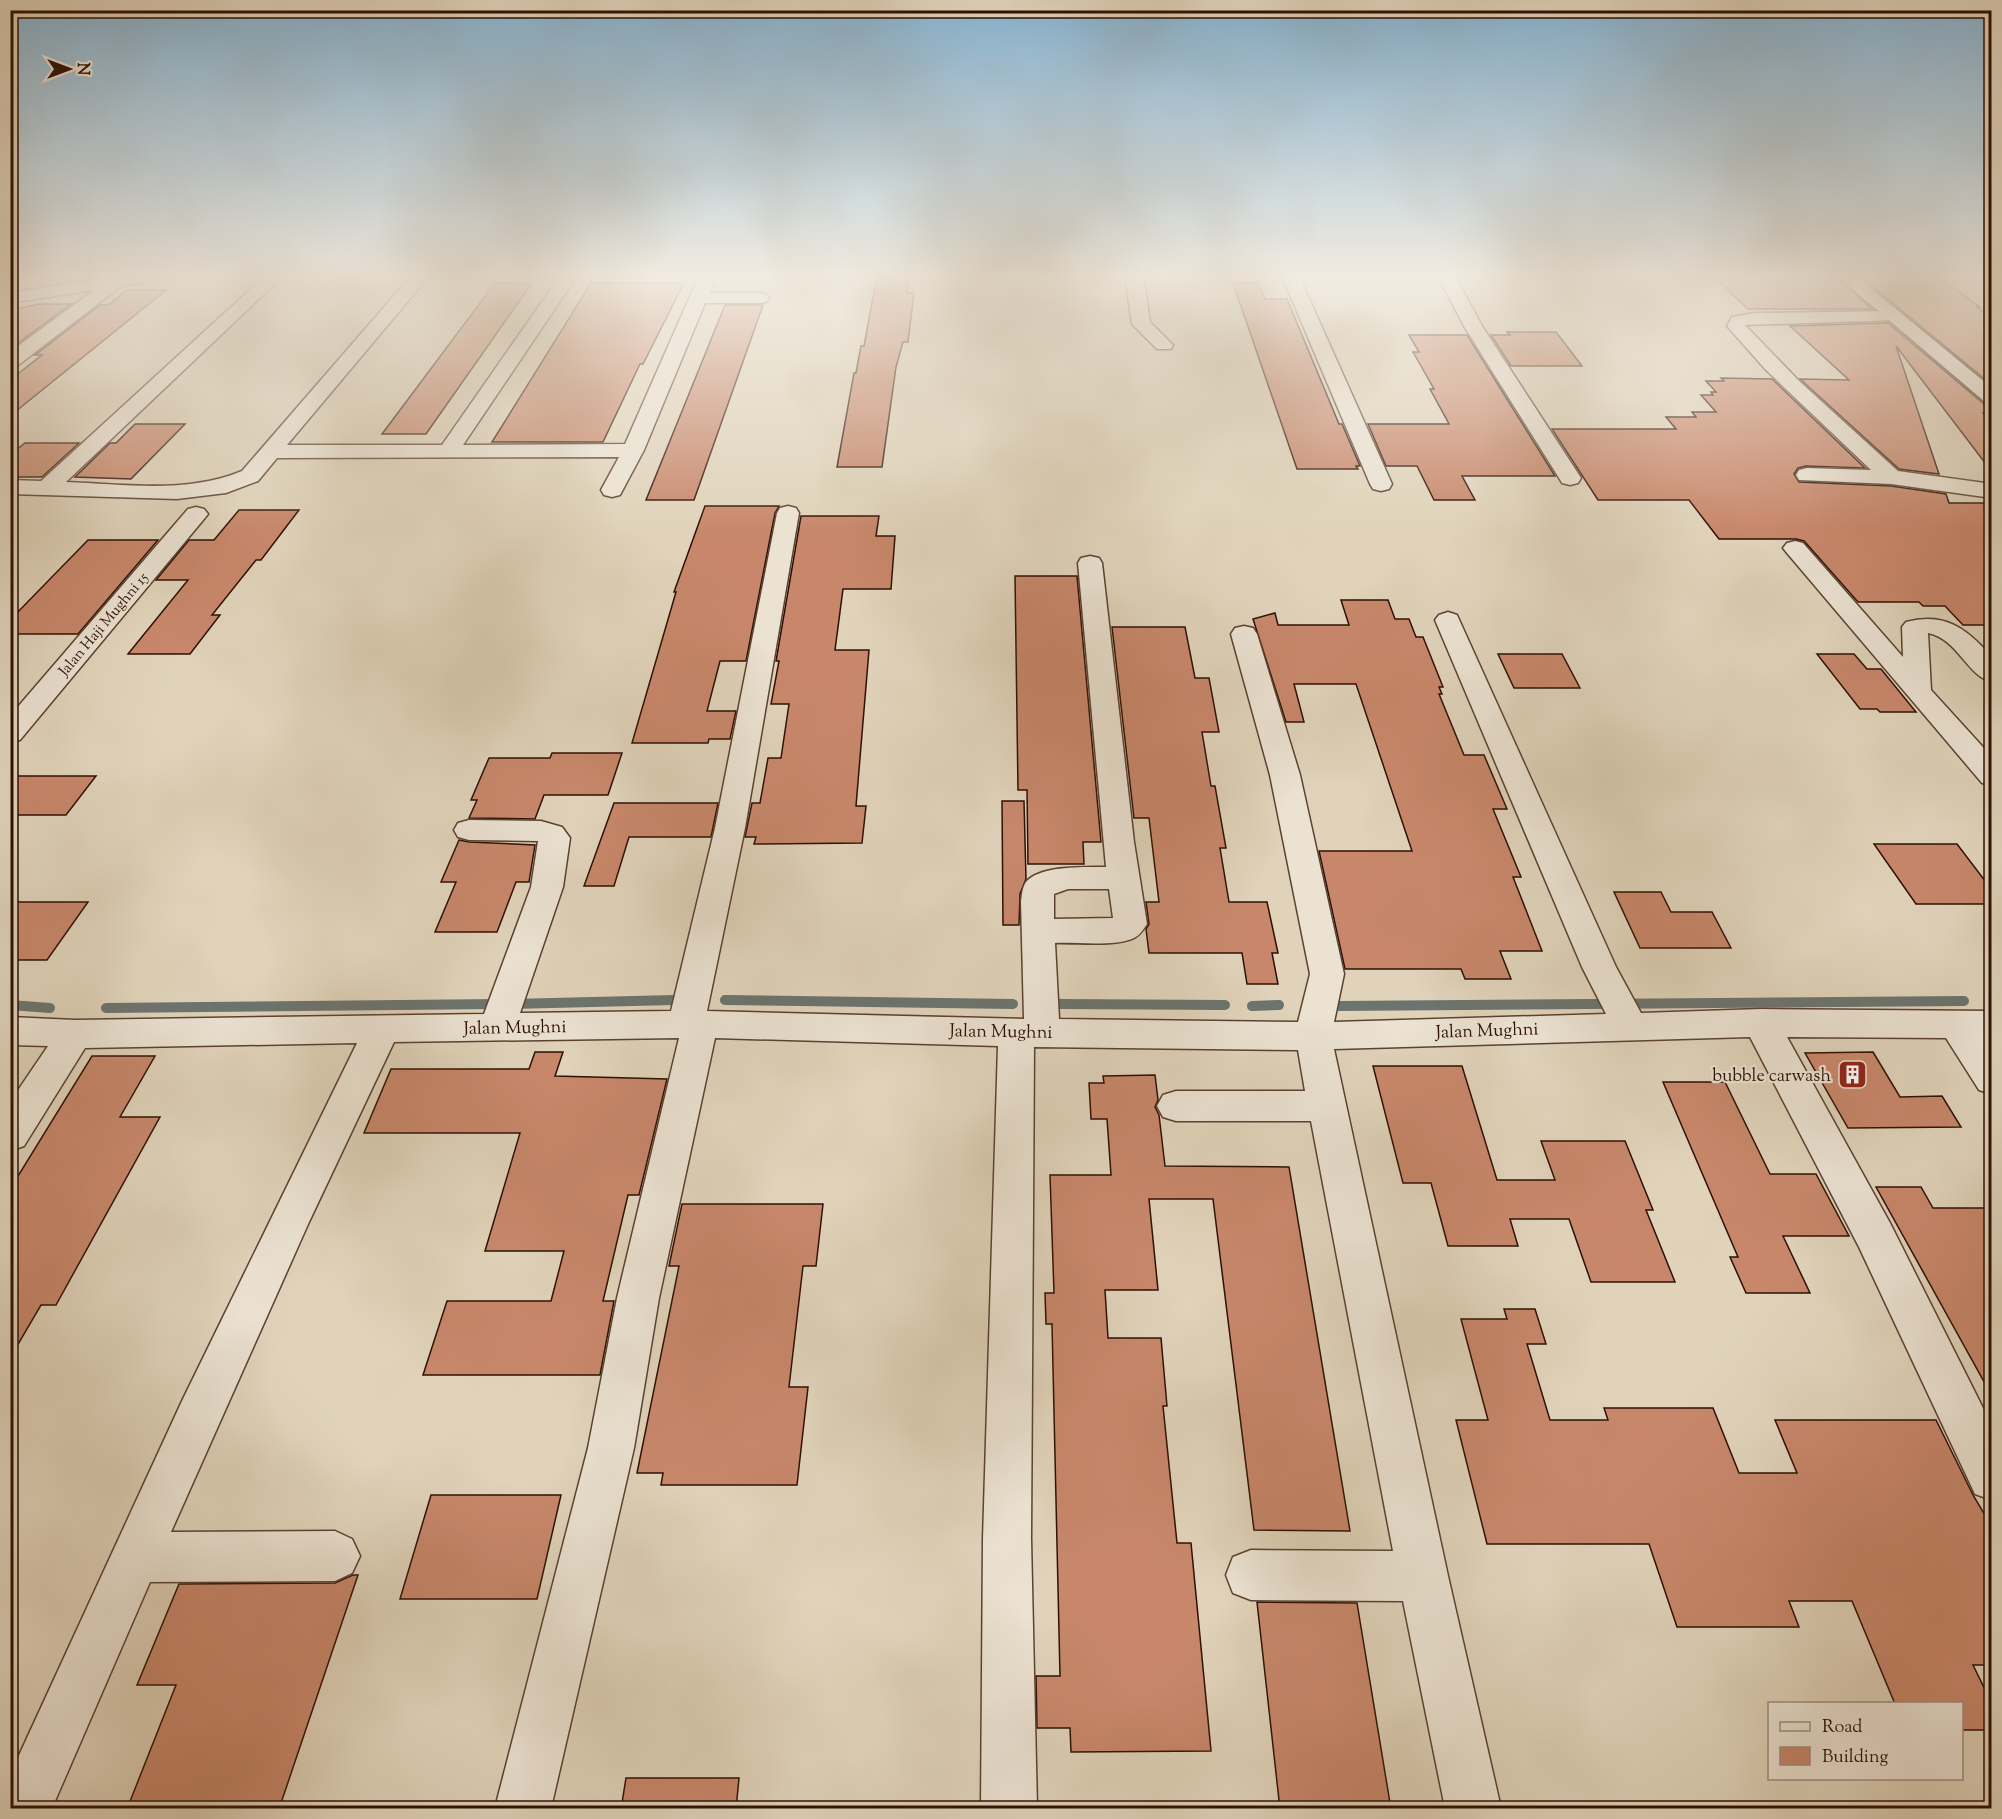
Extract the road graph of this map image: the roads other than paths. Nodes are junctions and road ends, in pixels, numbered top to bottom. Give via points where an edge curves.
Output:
1 (184, 361) edge
2 (350, 361) edge
3 (510, 361) edge
4 (671, 361) edge
5 (1327, 361) edge
6 (1495, 361) edge
7 (1769, 361) edge
8 (1948, 361) edge
9 (1992, 398) edge
10 (633, 450) junction
11 (448, 451) junction
12 (272, 452) junction
13 (1807, 475) dead end
14 (1891, 477) junction
15 (1570, 478) dead end
16 (1977, 482) edge
17 (1381, 484) dead end
18 (10, 487) edge
19 (48, 488) junction
20 (612, 490) dead end
21 (788, 513) dead end
22 (196, 514) dead end
23 (1794, 548) dead end
24 (1090, 563) dead end
25 (1448, 620) dead end
26 (1244, 634) dead end
27 (1992, 674) edge
28 (1917, 691) junction
29 (10, 734) edge
30 (1992, 776) edge
31 (469, 830) dead end
32 (1124, 878) junction
33 (1039, 931) junction
34 (498, 1021) junction
35 (1761, 1023) junction
36 (693, 1024) junction
37 (1630, 1025) junction
38 (1974, 1026) edge
39 (382, 1030) junction
40 (10, 1031) edge
41 (1029, 1032) junction
42 (75, 1034) junction
43 (1313, 1036) junction
44 (1992, 1080) edge
45 (1176, 1106) dead end
46 (1328, 1106) junction
47 (10, 1135) edge
48 (1992, 1477) edge
49 (335, 1556) dead end
50 (136, 1557) junction
51 (1251, 1575) dead end
52 (1423, 1576) junction
53 (24, 1809) edge
54 (523, 1809) edge
55 (1009, 1809) edge
56 (1473, 1809) edge

1 - 19 street
2 - 12 street
3 - 11 street
4 - 10 street
5 - 17 street
6 - 15 street
7 - 14 street
8 - 9 street
10 - 11 street
10 - 20 street
11 - 12 street
12 - 19 street via 250,476 226,486 177,492
13 - 14 street
14 - 16 street
18 - 19 street
21 - 36 street
22 - 29 street, Jalan Haji Mughni 15
23 - 28 street
24 - 32 street
25 - 37 street via 1599,967
26 - 43 street via 1286,775 1327,974
27 - 28 street via 1951,632 1925,624 1915,627
28 - 30 street
31 - 34 street via 541,831 554,838 547,887
32 - 33 street via 1064,878 1039,888
32 - 33 street via 1130,924 1127,927
33 - 41 street
34 - 36 street, Jalan Mughni
34 - 39 street, Jalan Mughni
35 - 37 street, Jalan Mughni
35 - 38 street, Jalan Mughni
35 - 48 street via 1875,1236
36 - 41 street, Jalan Mughni
36 - 54 street via 611,1448
37 - 43 street, Jalan Mughni
38 - 44 street
39 - 42 street, Jalan Mughni
39 - 50 street via 319,1155
40 - 42 street, Jalan Mughni
41 - 43 street, Jalan Mughni
41 - 55 street via 1007,1539
42 - 47 street
43 - 46 street
45 - 46 street
46 - 52 street
49 - 50 street
50 - 53 street
51 - 52 street
52 - 56 street

